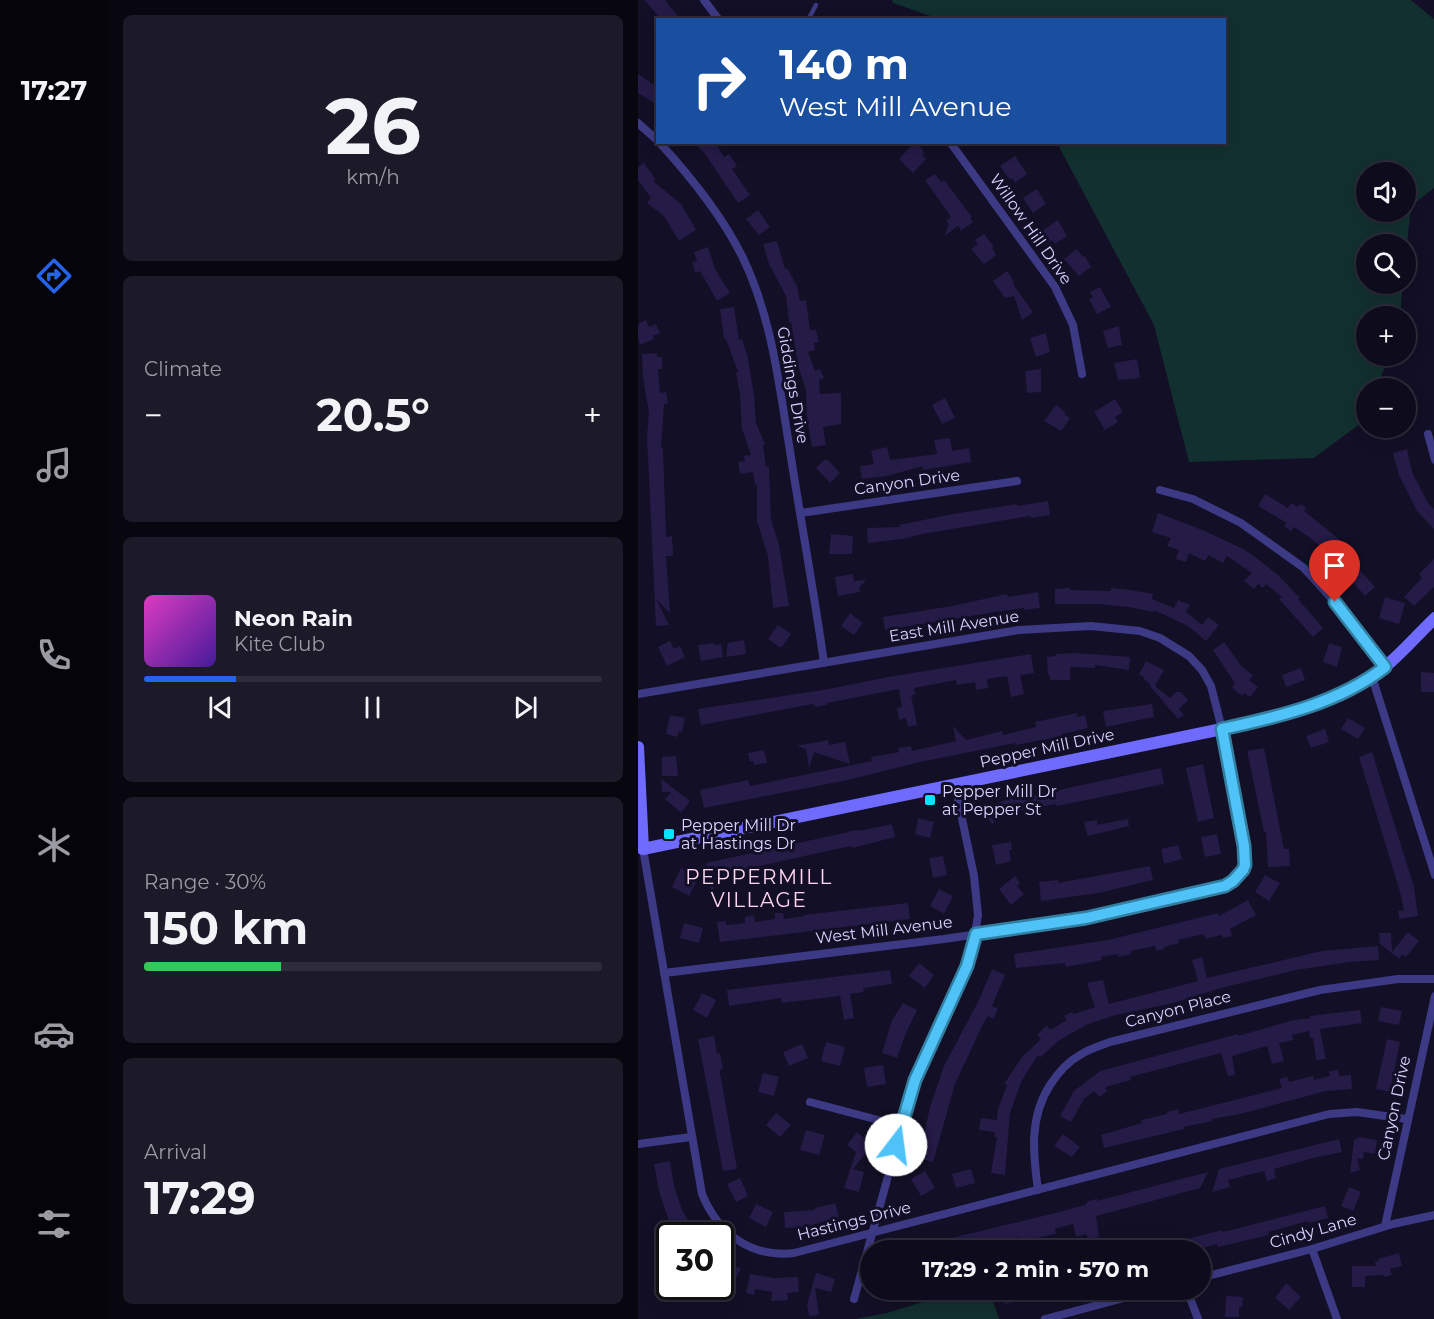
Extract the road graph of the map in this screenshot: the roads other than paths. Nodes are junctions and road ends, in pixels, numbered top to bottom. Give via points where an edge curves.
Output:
1 (704, 0) edge
2 (816, 4) dead end
3 (718, 18) edge
4 (809, 18) edge
5 (638, 123) edge
6 (656, 140) edge
7 (660, 144) edge
8 (951, 144) edge
9 (1082, 374) dead end
10 (1428, 434) dead end
11 (1434, 460) edge
12 (1017, 481) dead end
13 (1160, 489) dead end
14 (801, 513) junction
15 (1434, 618) edge
16 (824, 663) junction
17 (1385, 667) junction
18 (1372, 677) junction
19 (638, 694) edge
20 (1222, 729) junction
21 (638, 747) edge
22 (955, 785) junction
23 (641, 849) edge
24 (1434, 875) edge
25 (976, 934) junction
26 (664, 973) junction
27 (1434, 980) edge
28 (1434, 996) edge
29 (810, 1102) dead end
30 (1406, 1119) junction
31 (901, 1126) junction
32 (691, 1137) junction
33 (638, 1144) edge
34 (1038, 1190) junction
35 (1434, 1215) edge
36 (1385, 1226) junction
37 (871, 1234) junction
38 (1312, 1249) junction
39 (1211, 1275) edge
40 (854, 1299) dead end
41 (1122, 1300) edge
42 (1191, 1300) edge
43 (1070, 1316) edge
44 (1045, 1319) edge
45 (1198, 1319) edge
46 (1337, 1319) edge

1 - 3 street
2 - 4 lane
5 - 6 street, Giddings Drive
7 - 14 street, Giddings Drive via 714,209 749,271 769,332
8 - 9 street, Willow Hill Drive via 1055,287 1073,325
10 - 11 street
12 - 14 street, Canyon Drive
13 - 17 street via 1193,499 1241,523 1304,568 1350,619
14 - 16 street, Giddings Drive
15 - 17 street, Pepper Mill Drive
16 - 19 street, East Mill Avenue
16 - 20 street, East Mill Avenue via 1019,630 1091,626 1126,629 1160,638 1196,663 1211,686
17 - 18 street, Pepper Mill Drive
18 - 20 street, Pepper Mill Drive via 1291,712
18 - 24 street
20 - 22 street, Pepper Mill Drive
20 - 25 street, West Mill Avenue via 1245,855 1243,870 1233,881 1219,888 1117,912
21 - 23 street, Hastings Drive
22 - 23 street, Pepper Mill Drive
22 - 25 street via 974,876
23 - 26 street, Hastings Drive
25 - 26 street, West Mill Avenue
25 - 31 street via 967,966 924,1055
26 - 32 street, Hastings Drive
27 - 34 street, Canyon Place via 1398,979 1320,990 1110,1042 1080,1054 1055,1078 1036,1116 1033,1138
28 - 30 street, Canyon Drive
29 - 31 street
30 - 34 street, Hastings Drive via 1356,1112 1329,1114
30 - 36 street, Canyon Drive
31 - 37 street
32 - 33 street
32 - 37 street, Hastings Drive via 708,1209 725,1232 745,1244 786,1254
34 - 37 street, Hastings Drive
35 - 36 street, Cindy Lane
36 - 38 street, Cindy Lane
37 - 40 street
38 - 39 street, Cindy Lane
38 - 46 street
41 - 43 street
42 - 45 street
43 - 44 street

